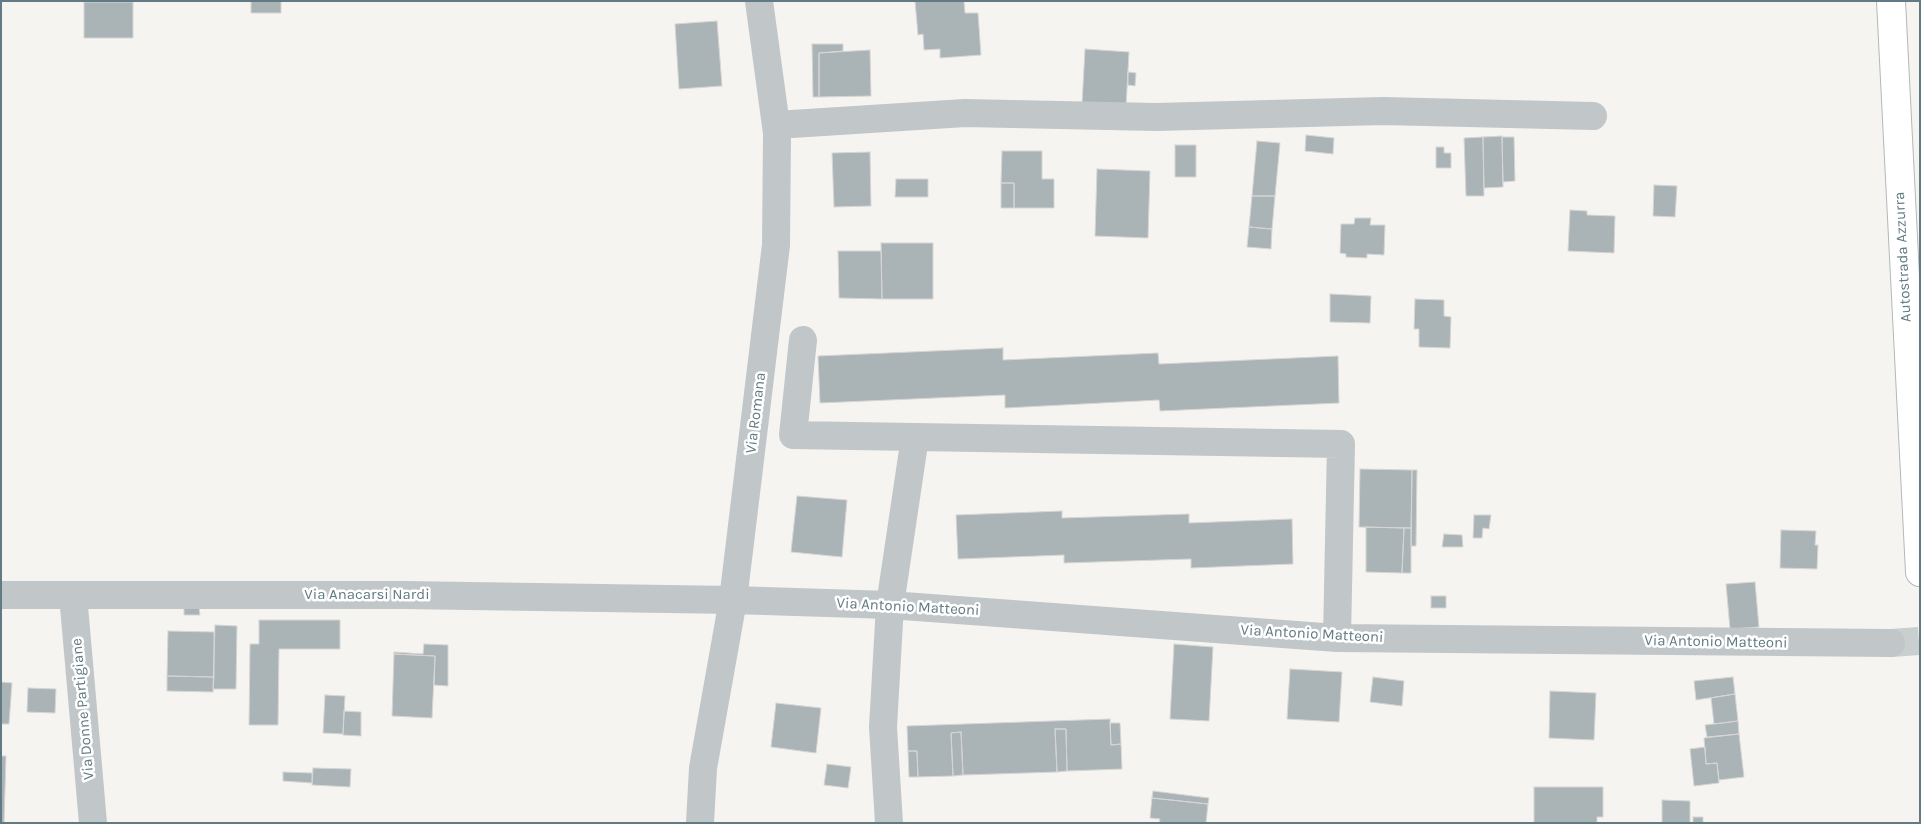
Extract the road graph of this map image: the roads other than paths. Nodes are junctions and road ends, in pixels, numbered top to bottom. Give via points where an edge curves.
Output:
1 (759, 1) edge
2 (1891, 1) edge
3 (1593, 116) dead end
4 (776, 125) junction
5 (803, 340) dead end
6 (915, 437) junction
7 (1920, 572) edge
8 (1, 595) edge
9 (73, 595) junction
10 (733, 600) junction
11 (890, 605) junction
12 (1337, 638) junction
13 (1891, 644) tunnel mouth
14 (93, 823) edge
15 (700, 823) edge
16 (889, 823) edge

1 - 4 street, Via Romana
2 - 7 highway, Autostrada Azzurra
3 - 4 street via 1384,111 1156,117 965,113
4 - 10 street, Via Romana via 776,245
5 - 6 street via 793,435
6 - 11 street
6 - 12 street via 1342,444
8 - 9 street, Via Anacarsi Nardi
9 - 10 street, Via Anacarsi Nardi via 404,595
9 - 14 street, Via Donne Partigiane
10 - 11 street, Via Antonio Matteoni
10 - 15 street, Via Romana via 703,768
11 - 12 street, Via Antonio Matteoni
11 - 16 street via 883,727
12 - 13 street, Via Antonio Matteoni

